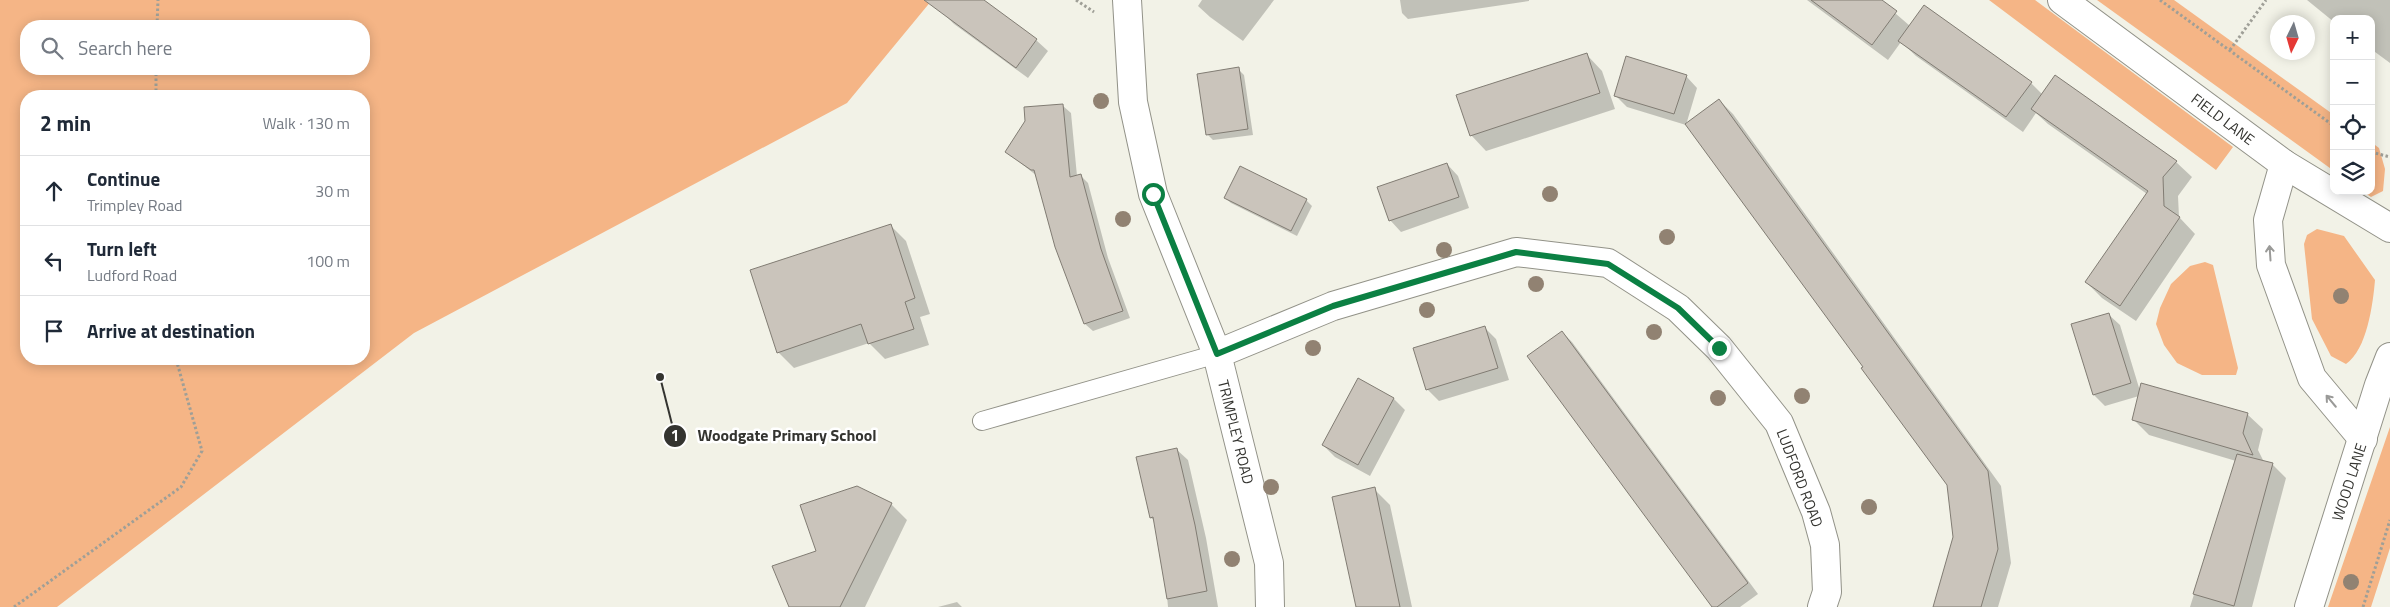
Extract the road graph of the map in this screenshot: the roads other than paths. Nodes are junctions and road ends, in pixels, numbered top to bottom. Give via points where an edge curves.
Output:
1 (1127, 0) edge
2 (2062, 0) edge
3 (2284, 164) junction
4 (2390, 228) edge
5 (1217, 354) junction
6 (2390, 357) edge
7 (982, 421) dead end
8 (2363, 439) junction
9 (1270, 607) edge
10 (1822, 607) edge
11 (2309, 607) edge

1 - 5 street, TRIMPLEY ROAD via 1132,102 1153,194
2 - 3 street, FIELD LANE
3 - 4 street, FIELD LANE
8 -> 3 street via 2312,378 2271,265 2268,220
5 - 7 lane
5 - 9 street, TRIMPLEY ROAD via 1270,563
5 - 10 street, LUDFORD ROAD via 1333,306 1516,252 1608,264 1678,308 1719,348 1779,422 1816,512 1825,545 1827,592
6 - 8 street, WOOD LANE
8 - 11 street, WOOD LANE

